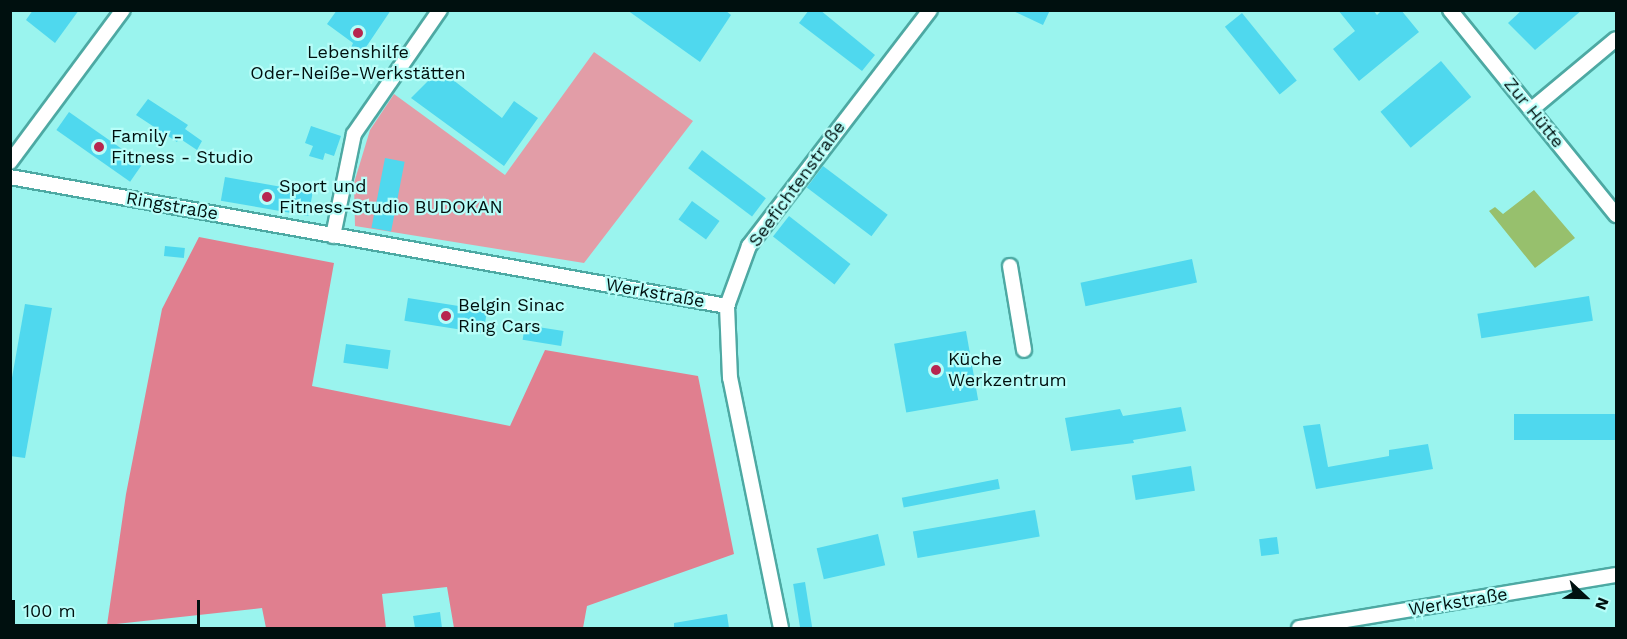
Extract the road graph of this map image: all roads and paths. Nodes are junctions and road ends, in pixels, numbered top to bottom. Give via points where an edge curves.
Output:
1 (123, 10) edge
2 (440, 10) edge
3 (930, 10) edge
4 (1450, 10) edge
5 (1617, 39) edge
6 (1532, 109) junction
7 (10, 162) edge
8 (10, 177) edge
9 (1617, 216) edge
10 (333, 236) junction
11 (1010, 266) dead end
12 (584, 280) joint
13 (727, 306) junction
14 (1024, 350) dead end
15 (1617, 575) edge
16 (782, 628) edge
17 (1299, 628) edge

1 - 7 street
2 - 10 street via 354,134
3 - 13 street, Seefichtenstraße via 749,246
4 - 6 street, Zur Hütte
5 - 6 street
6 - 9 street, Zur Hütte
8 - 10 street, Ringstraße
10 - 12 street, Ringstraße
11 - 14 street
12 - 13 street, Werkstraße
13 - 16 street, Seefichtenstraße via 730,378
15 - 17 street, Werkstraße

